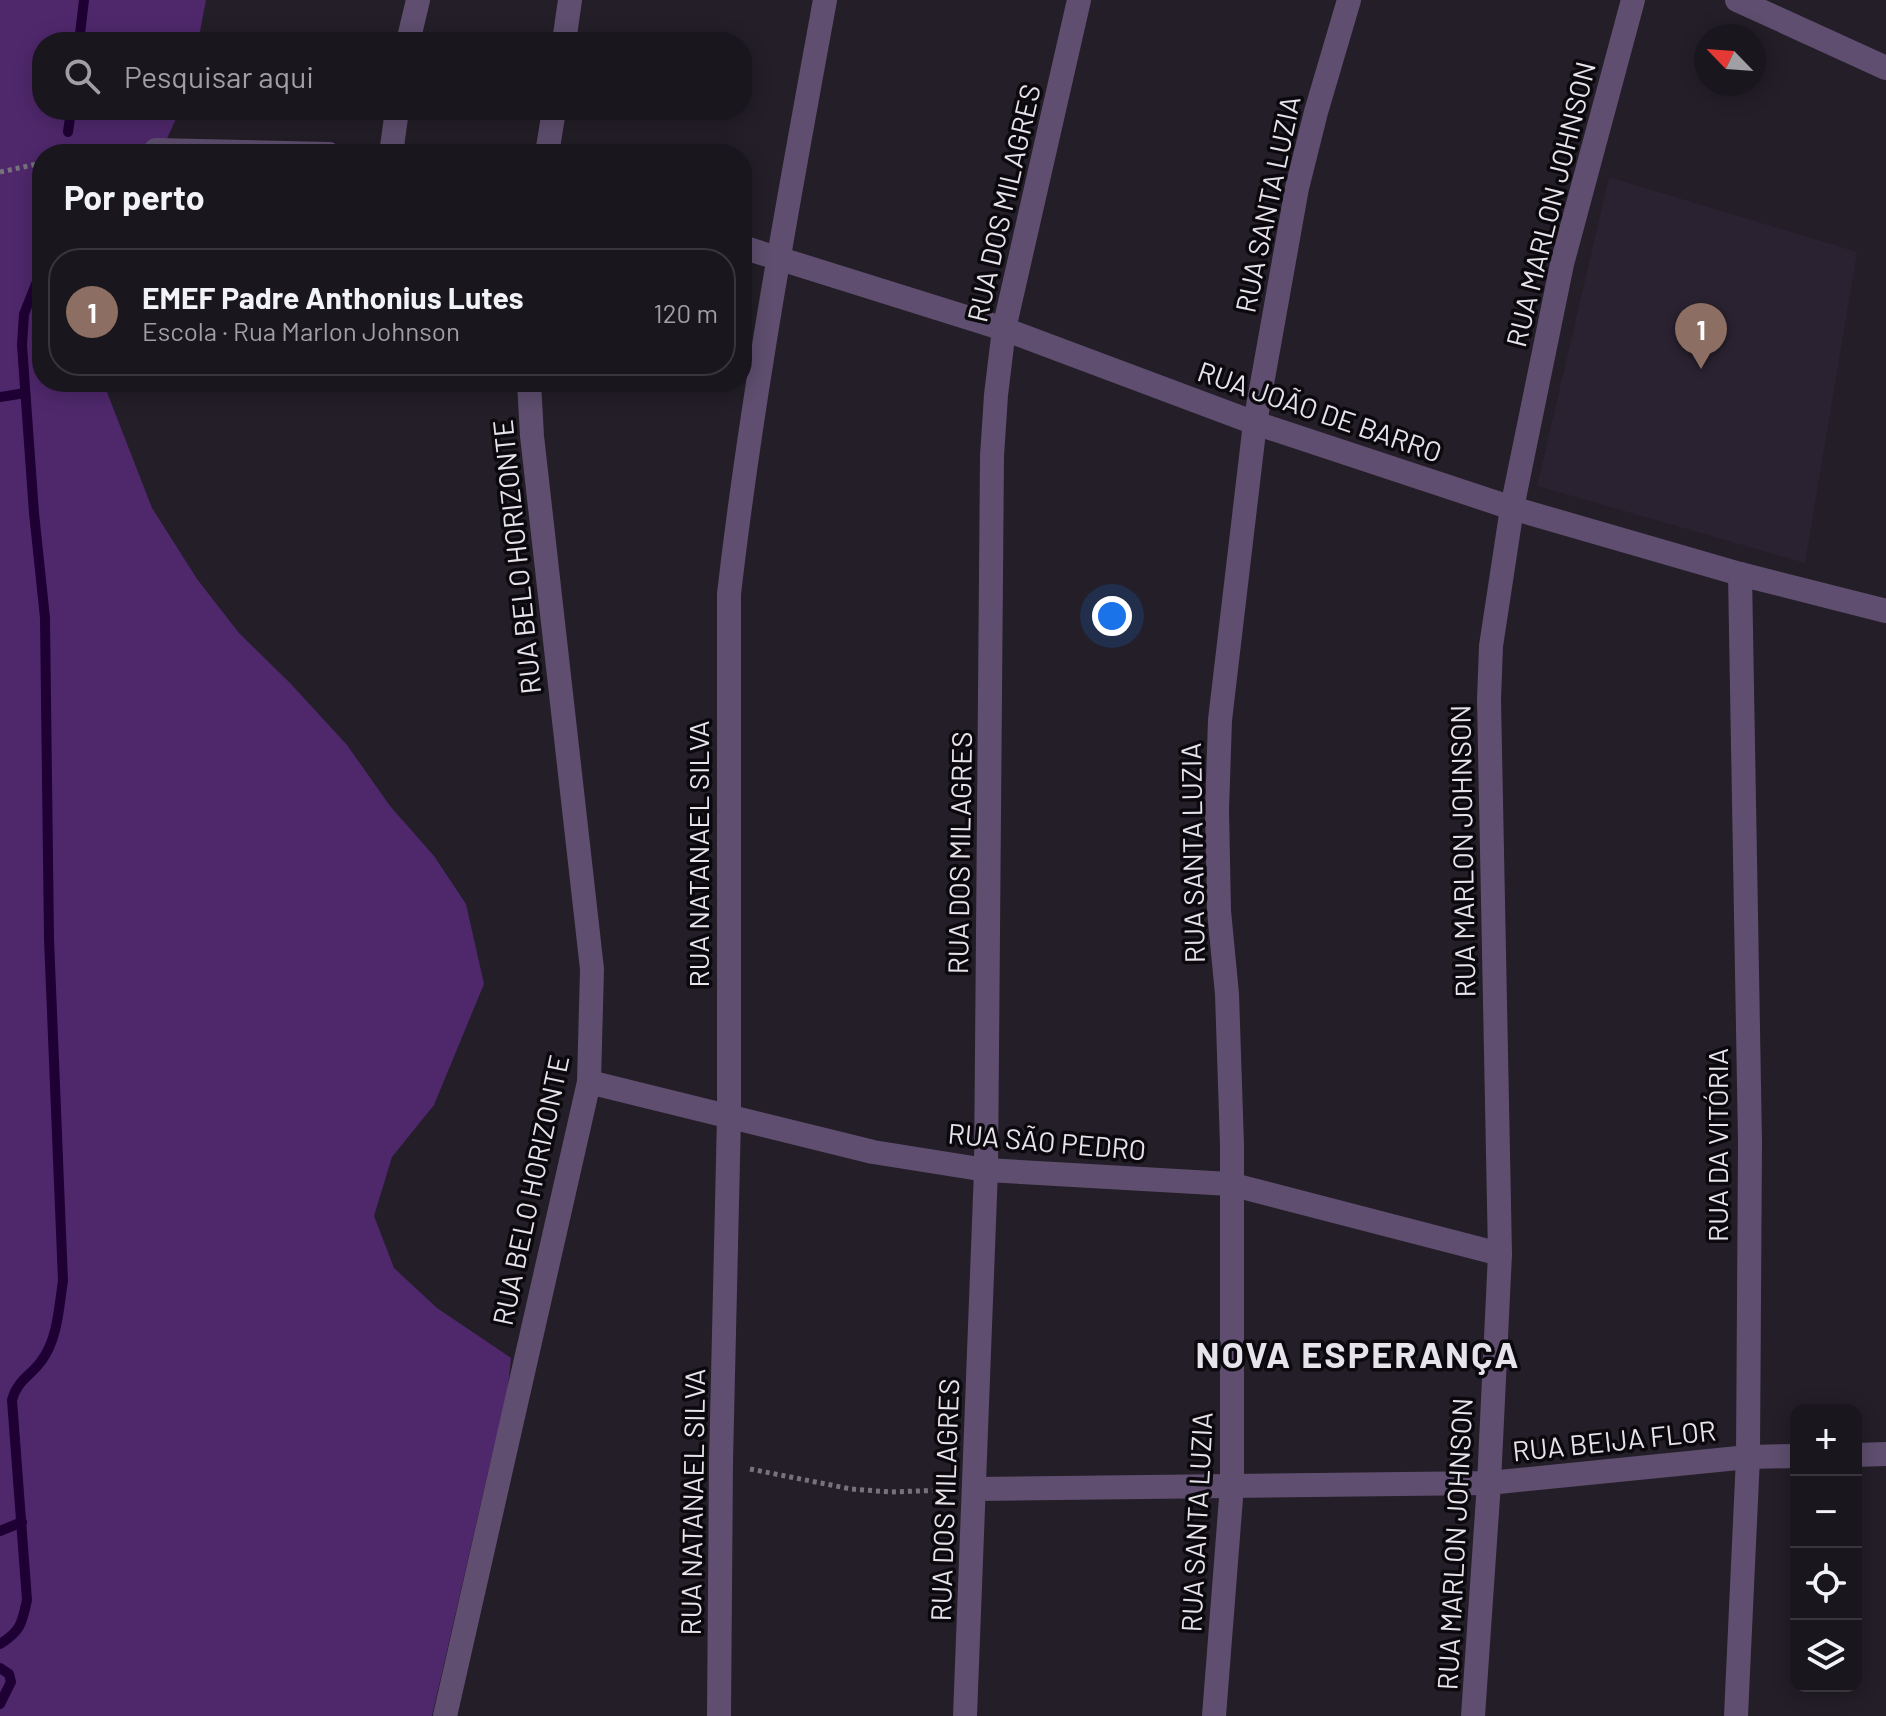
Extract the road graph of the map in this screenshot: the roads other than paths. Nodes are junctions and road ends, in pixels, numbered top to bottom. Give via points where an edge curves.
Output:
1 (418, 0) edge
2 (570, 0) edge
3 (825, 0) edge
4 (1079, 0) edge
5 (1349, 0) edge
6 (1633, 0) edge
7 (1748, 2) edge
8 (410, 32) edge
9 (565, 32) edge
10 (1886, 68) edge
11 (396, 120) edge
12 (552, 120) edge
13 (392, 144) edge
14 (549, 144) edge
15 (752, 250) edge
16 (778, 257) junction
17 (1004, 329) junction
18 (530, 392) edge
19 (1255, 423) junction
20 (1512, 508) junction
21 (1740, 574) junction
22 (1886, 611) edge
23 (589, 1082) junction
24 (729, 1117) junction
25 (986, 1170) junction
26 (1230, 1184) junction
27 (1500, 1254) junction
28 (1886, 1454) edge
29 (1862, 1455) edge
30 (1790, 1456) edge
31 (1748, 1457) junction
32 (1489, 1483) junction
33 (1232, 1485) junction
34 (975, 1489) junction
35 (445, 1716) edge
36 (719, 1716) edge
37 (965, 1716) edge
38 (1214, 1716) edge
39 (1473, 1716) edge
40 (1736, 1716) edge

1 - 8 street
2 - 9 street
3 - 16 street, RUA NATANAEL SILVA
4 - 17 street, RUA DOS MILAGRES
5 - 19 street, RUA SANTA LUZIA via 1297,188
6 - 20 street, RUA MARLON JOHNSON via 1562,264
7 - 10 street
11 - 13 street
12 - 14 street
15 - 16 street, RUA JOÃO DE BARRO
16 - 17 street, RUA JOÃO DE BARRO
16 - 24 street, RUA NATANAEL SILVA via 729,594
17 - 19 street, RUA JOÃO DE BARRO
17 - 25 street, RUA DOS MILAGRES via 992,456
18 - 23 street, RUA BELO HORIZONTE via 592,969
19 - 20 street, RUA JOÃO DE BARRO
19 - 26 street, RUA SANTA LUZIA via 1220,720 1217,810
20 - 21 street, RUA JOÃO DE BARRO
20 - 27 street, RUA MARLON JOHNSON via 1491,646 1489,700
21 - 22 street, RUA JOÃO DE BARRO
21 - 31 street, RUA DA VITÓRIA via 1750,1142
23 - 24 street, RUA SÃO PEDRO
23 - 35 street, RUA BELO HORIZONTE
24 - 25 street, RUA SÃO PEDRO via 873,1152
24 - 36 street, RUA NATANAEL SILVA
25 - 26 street, RUA SÃO PEDRO
25 - 34 street, RUA DOS MILAGRES
26 - 27 street, RUA SÃO PEDRO
26 - 33 street, RUA SANTA LUZIA
27 - 32 street, RUA MARLON JOHNSON
28 - 29 street
30 - 31 street, RUA BEIJA FLOR
31 - 32 street, RUA BEIJA FLOR
31 - 40 street, RUA DA VITÓRIA
32 - 33 street, RUA BEIJA FLOR
32 - 39 street, RUA MARLON JOHNSON
33 - 34 street, RUA BEIJA FLOR
33 - 38 street, RUA SANTA LUZIA
34 - 37 street, RUA DOS MILAGRES

